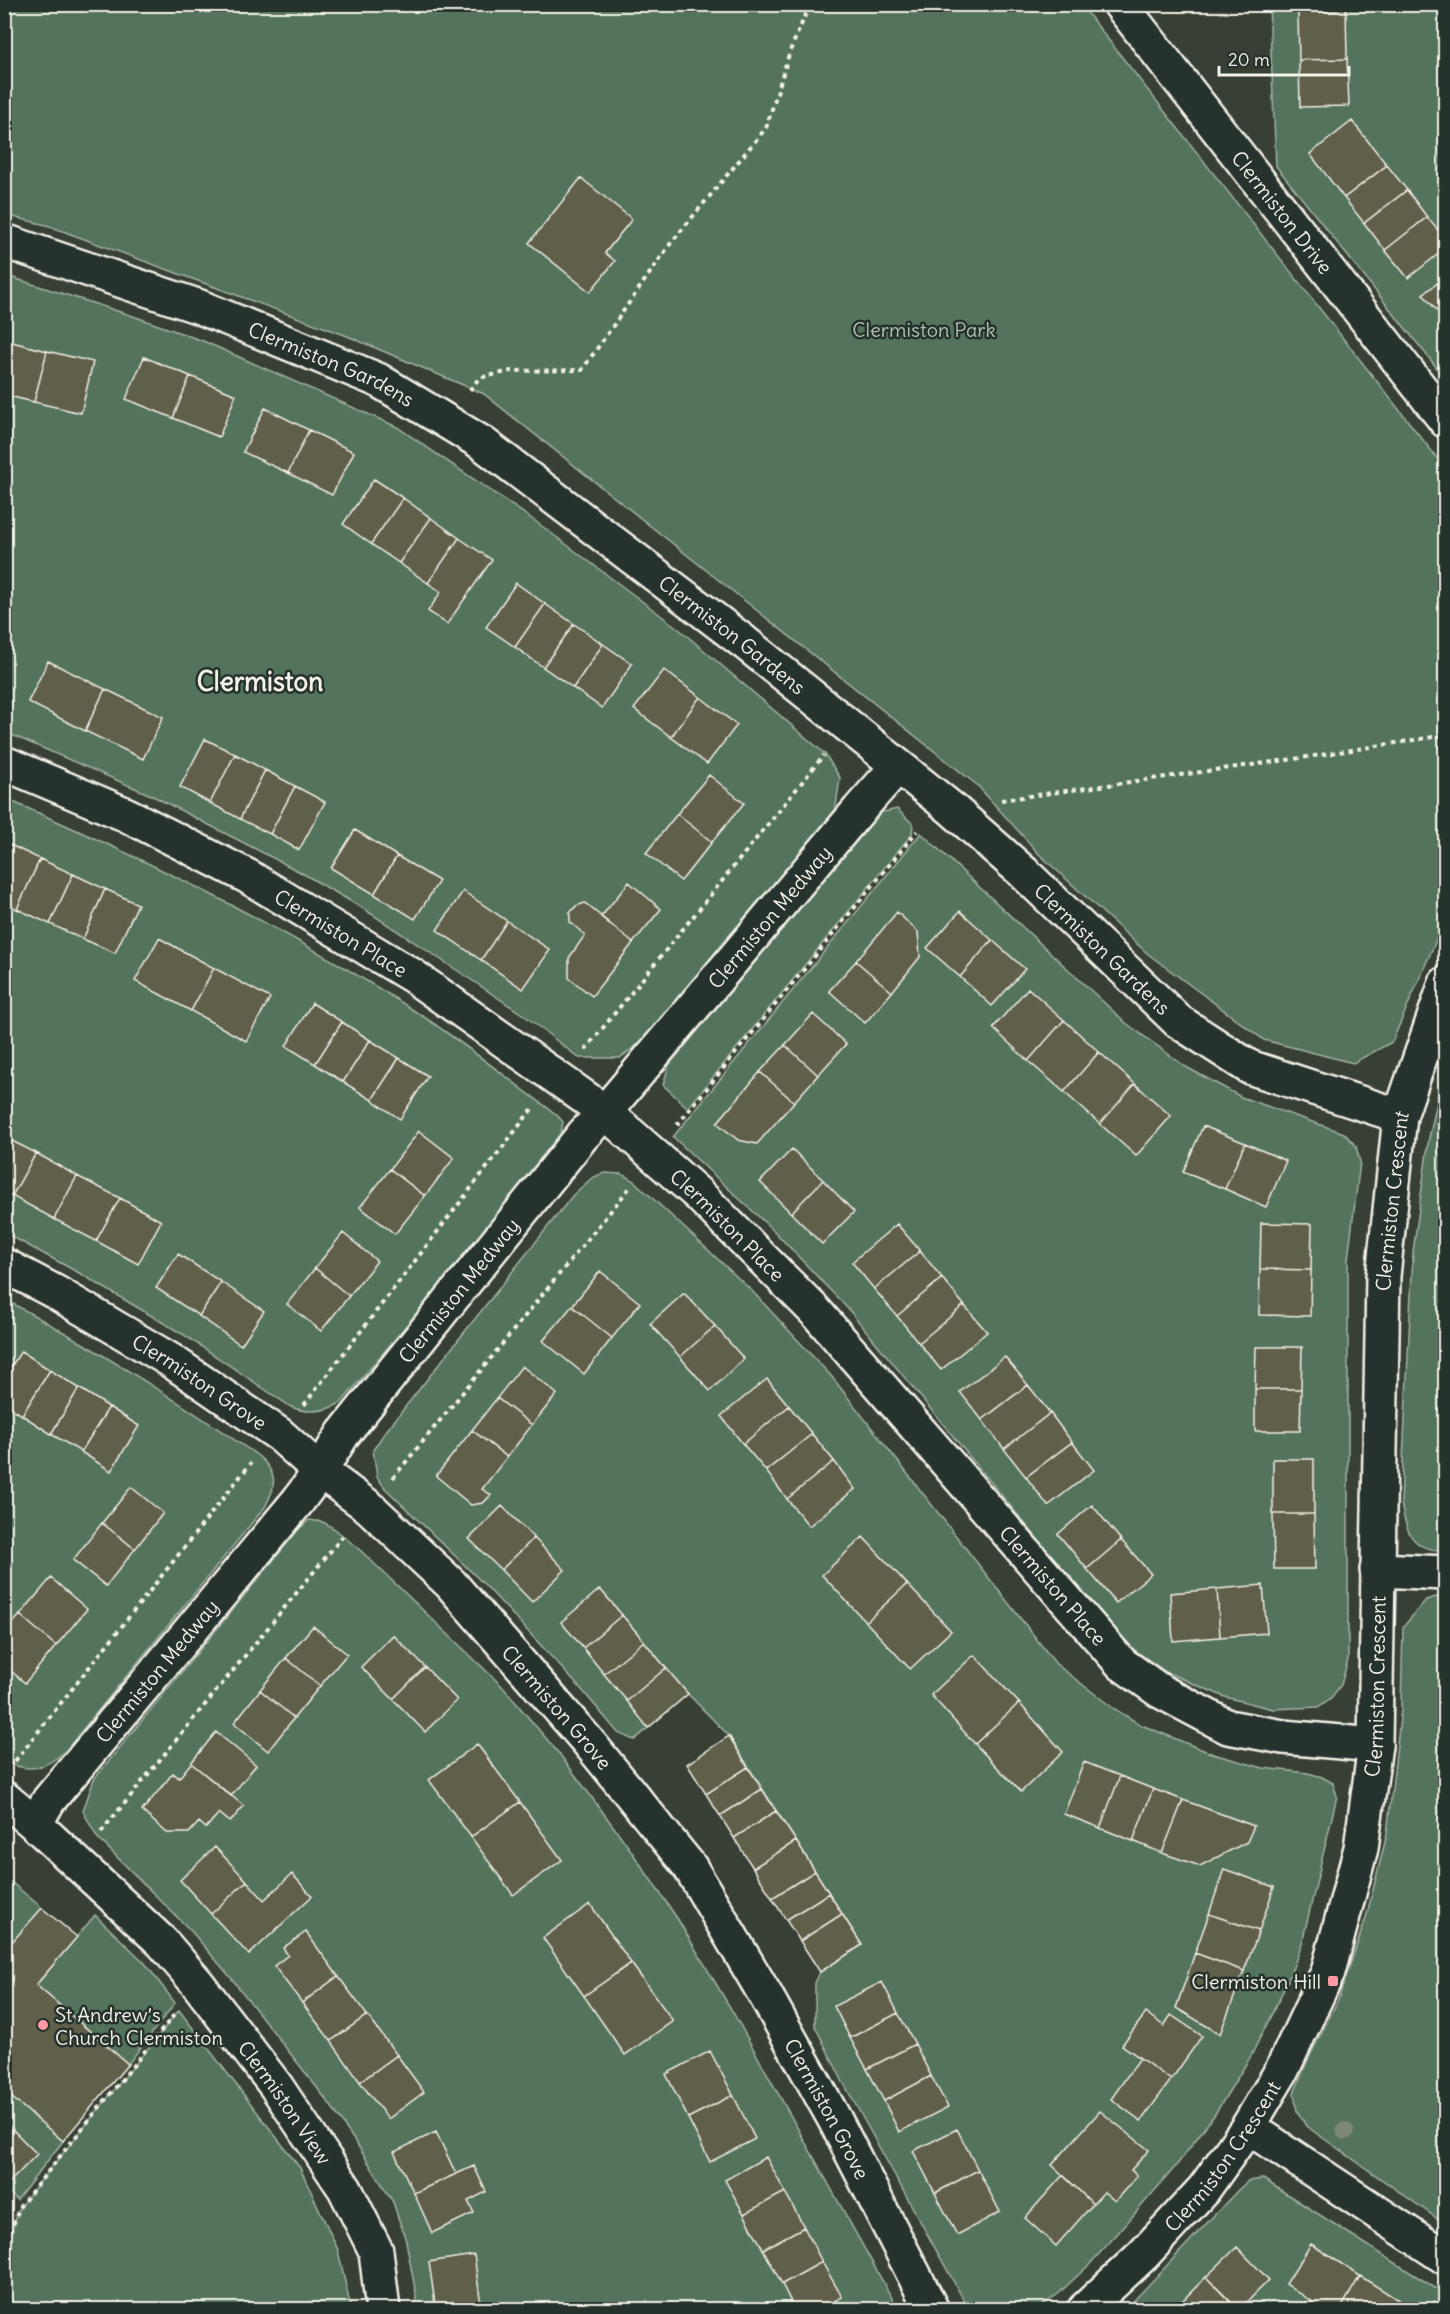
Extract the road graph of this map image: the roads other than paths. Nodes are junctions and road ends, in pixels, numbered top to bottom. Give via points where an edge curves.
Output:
1 (1120, 4) edge
2 (4, 241) edge
3 (1446, 421) edge
4 (4, 763) edge
5 (897, 767) junction
6 (1446, 983) edge
7 (605, 1112) junction
8 (1401, 1116) junction
9 (4, 1265) edge
10 (321, 1471) junction
11 (1377, 1569) junction
12 (1446, 1573) edge
13 (1375, 1745) junction
14 (4, 1798) edge
15 (35, 1824) junction
16 (1248, 2127) junction
17 (1446, 2258) edge
18 (383, 2310) edge
19 (932, 2310) edge
20 (1084, 2310) edge

1 - 3 street, Clermiston Drive
2 - 5 street, Clermiston Gardens via 221,315 378,380 482,442 744,642
4 - 7 street, Clermiston Place via 127,815 247,876 413,976
5 - 7 street, Clermiston Medway
5 - 8 street, Clermiston Gardens via 1023,872 1178,1021 1249,1067
6 - 8 street, Clermiston Crescent
7 - 10 street, Clermiston Medway via 343,1434
7 - 13 street, Clermiston Place via 698,1194 816,1312 1122,1664 1160,1691 1228,1727 1283,1737
8 - 11 street, Clermiston Crescent via 1383,1276
9 - 10 street, Clermiston Grove via 170,1360 280,1435
10 - 15 street, Clermiston Medway via 49,1800
10 - 19 street, Clermiston Grove via 369,1507 451,1584 690,1867 835,2120
11 - 12 street
11 - 13 street, Clermiston Crescent
13 - 16 street, Clermiston Crescent via 1362,1848 1328,1972 1282,2070
14 - 15 street, Clermiston View
15 - 18 street, Clermiston View via 162,1942 276,2086 345,2189 376,2251
16 - 17 street
16 - 20 street, Clermiston Crescent via 1204,2189 1143,2255

